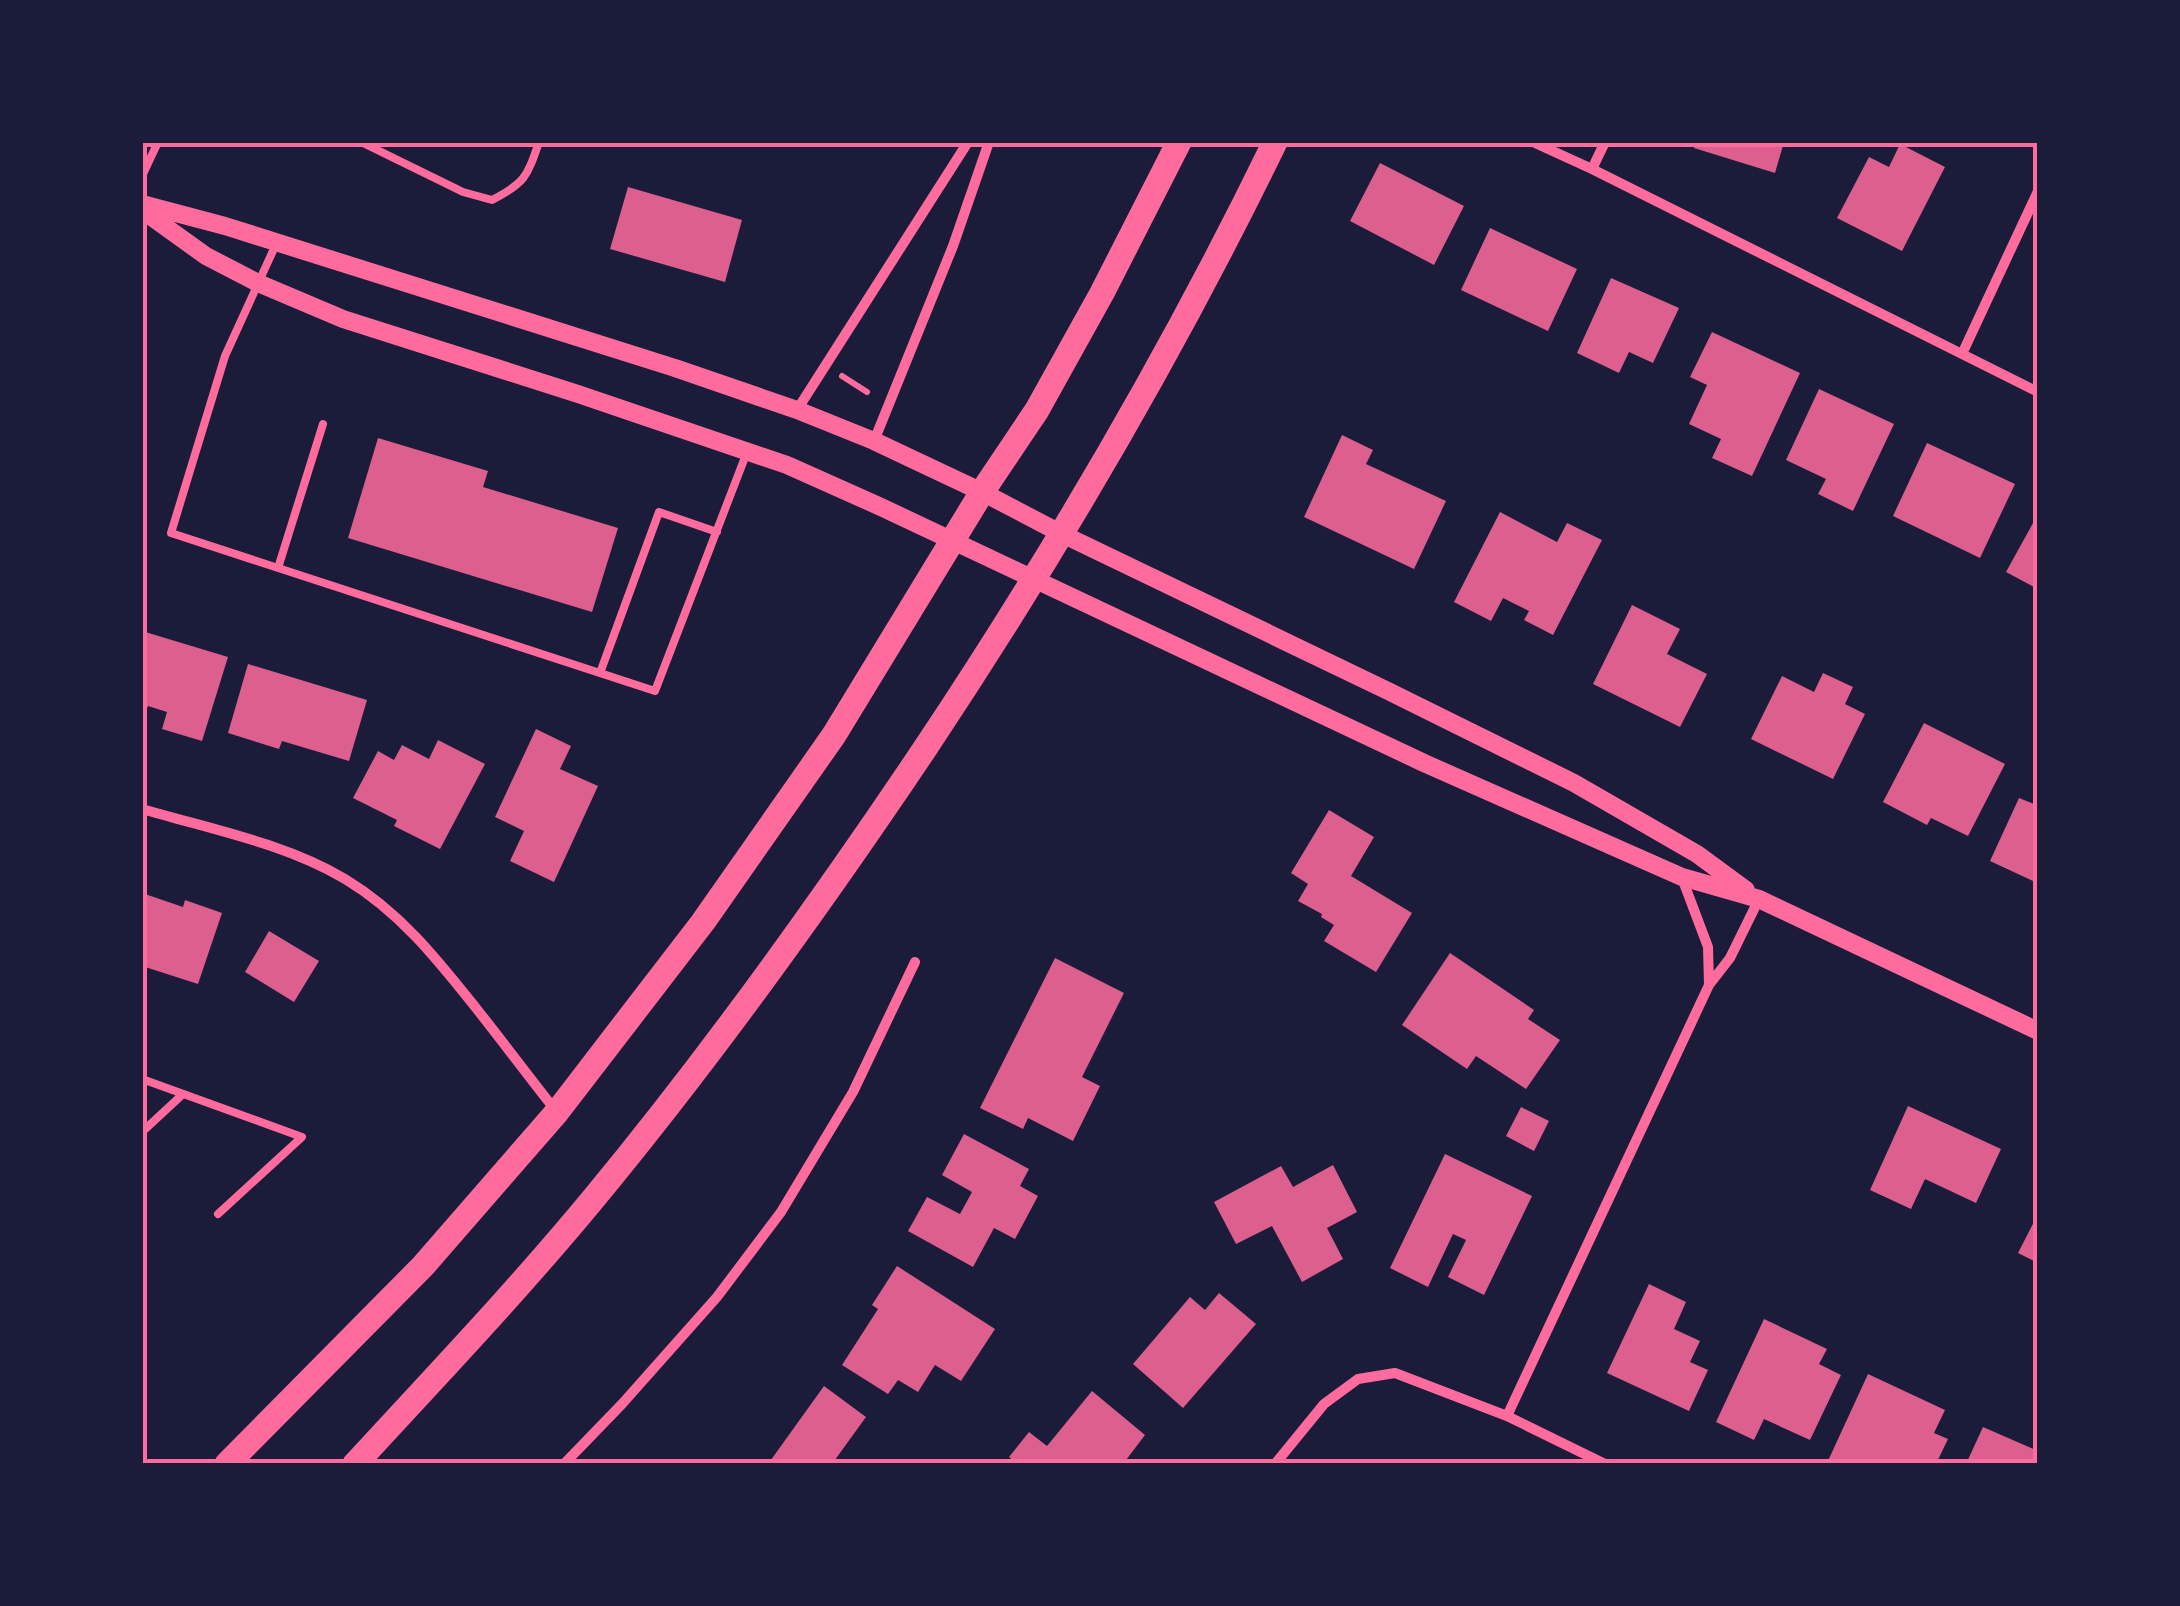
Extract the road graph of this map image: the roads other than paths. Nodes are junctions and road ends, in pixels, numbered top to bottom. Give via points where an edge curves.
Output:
1 (158, 142) edge
2 (360, 142) edge
3 (539, 142) edge
4 (968, 142) edge
5 (989, 142) edge
6 (1179, 142) edge
7 (1275, 142) edge
8 (1533, 142) edge
9 (1604, 142) edge
10 (1592, 169) junction
11 (142, 176) edge
12 (2038, 190) edge
13 (142, 207) edge
14 (278, 242) junction
15 (258, 283) junction
16 (1962, 354) junction
17 (2038, 392) edge
18 (797, 410) junction
19 (323, 424) dead end
20 (874, 441) junction
21 (747, 452) junction
22 (982, 492) junction
23 (716, 532) junction
24 (1062, 534) junction
25 (953, 540) junction
26 (278, 568) junction
27 (1035, 579) junction
28 (600, 673) junction
29 (142, 809) edge
30 (1682, 877) junction
31 (1759, 899) junction
32 (916, 962) dead end
33 (1709, 985) junction
34 (2038, 1031) edge
35 (142, 1080) edge
36 (183, 1094) junction
37 (556, 1112) junction
38 (142, 1132) edge
39 (218, 1214) dead end
40 (1507, 1416) junction
41 (227, 1464) edge
42 (355, 1464) edge
43 (564, 1464) edge
44 (1275, 1464) edge
45 (1605, 1464) edge

1 - 11 lane
2 - 3 lane via 492,200 517,187
4 - 18 street
5 - 20 street
6 - 22 main road via 1037,410
7 - 24 main road via 1156,374
8 - 10 street
9 - 10 street
10 - 16 street
12 - 16 street
13 - 14 street
13 - 15 street via 206,256
14 - 15 lane
14 - 18 street
15 - 21 street via 343,319
15 - 26 lane via 225,356 170,533
16 - 17 street
18 - 20 street
19 - 26 lane
20 - 22 street
21 - 23 lane
21 - 25 street
22 - 24 street
22 - 25 main road
23 - 28 lane via 655,691
23 - 28 lane via 659,512
24 - 27 main road
24 - 31 street via 1574,783 1697,854
25 - 27 street
25 - 37 main road via 775,822
26 - 28 lane
27 - 30 street via 1424,764
27 - 42 main road via 872,828 720,1039 593,1199
29 - 37 street via 308,860 376,900 434,954
30 - 31 street
30 - 33 street via 1708,946
31 - 33 street
31 - 34 street
32 - 43 street via 853,1092 781,1212 716,1297
33 - 40 street
35 - 36 lane
36 - 38 lane
36 - 39 lane via 302,1137
37 - 41 main road via 424,1266
40 - 44 street via 1395,1372 1358,1380 1324,1404
40 - 45 street

